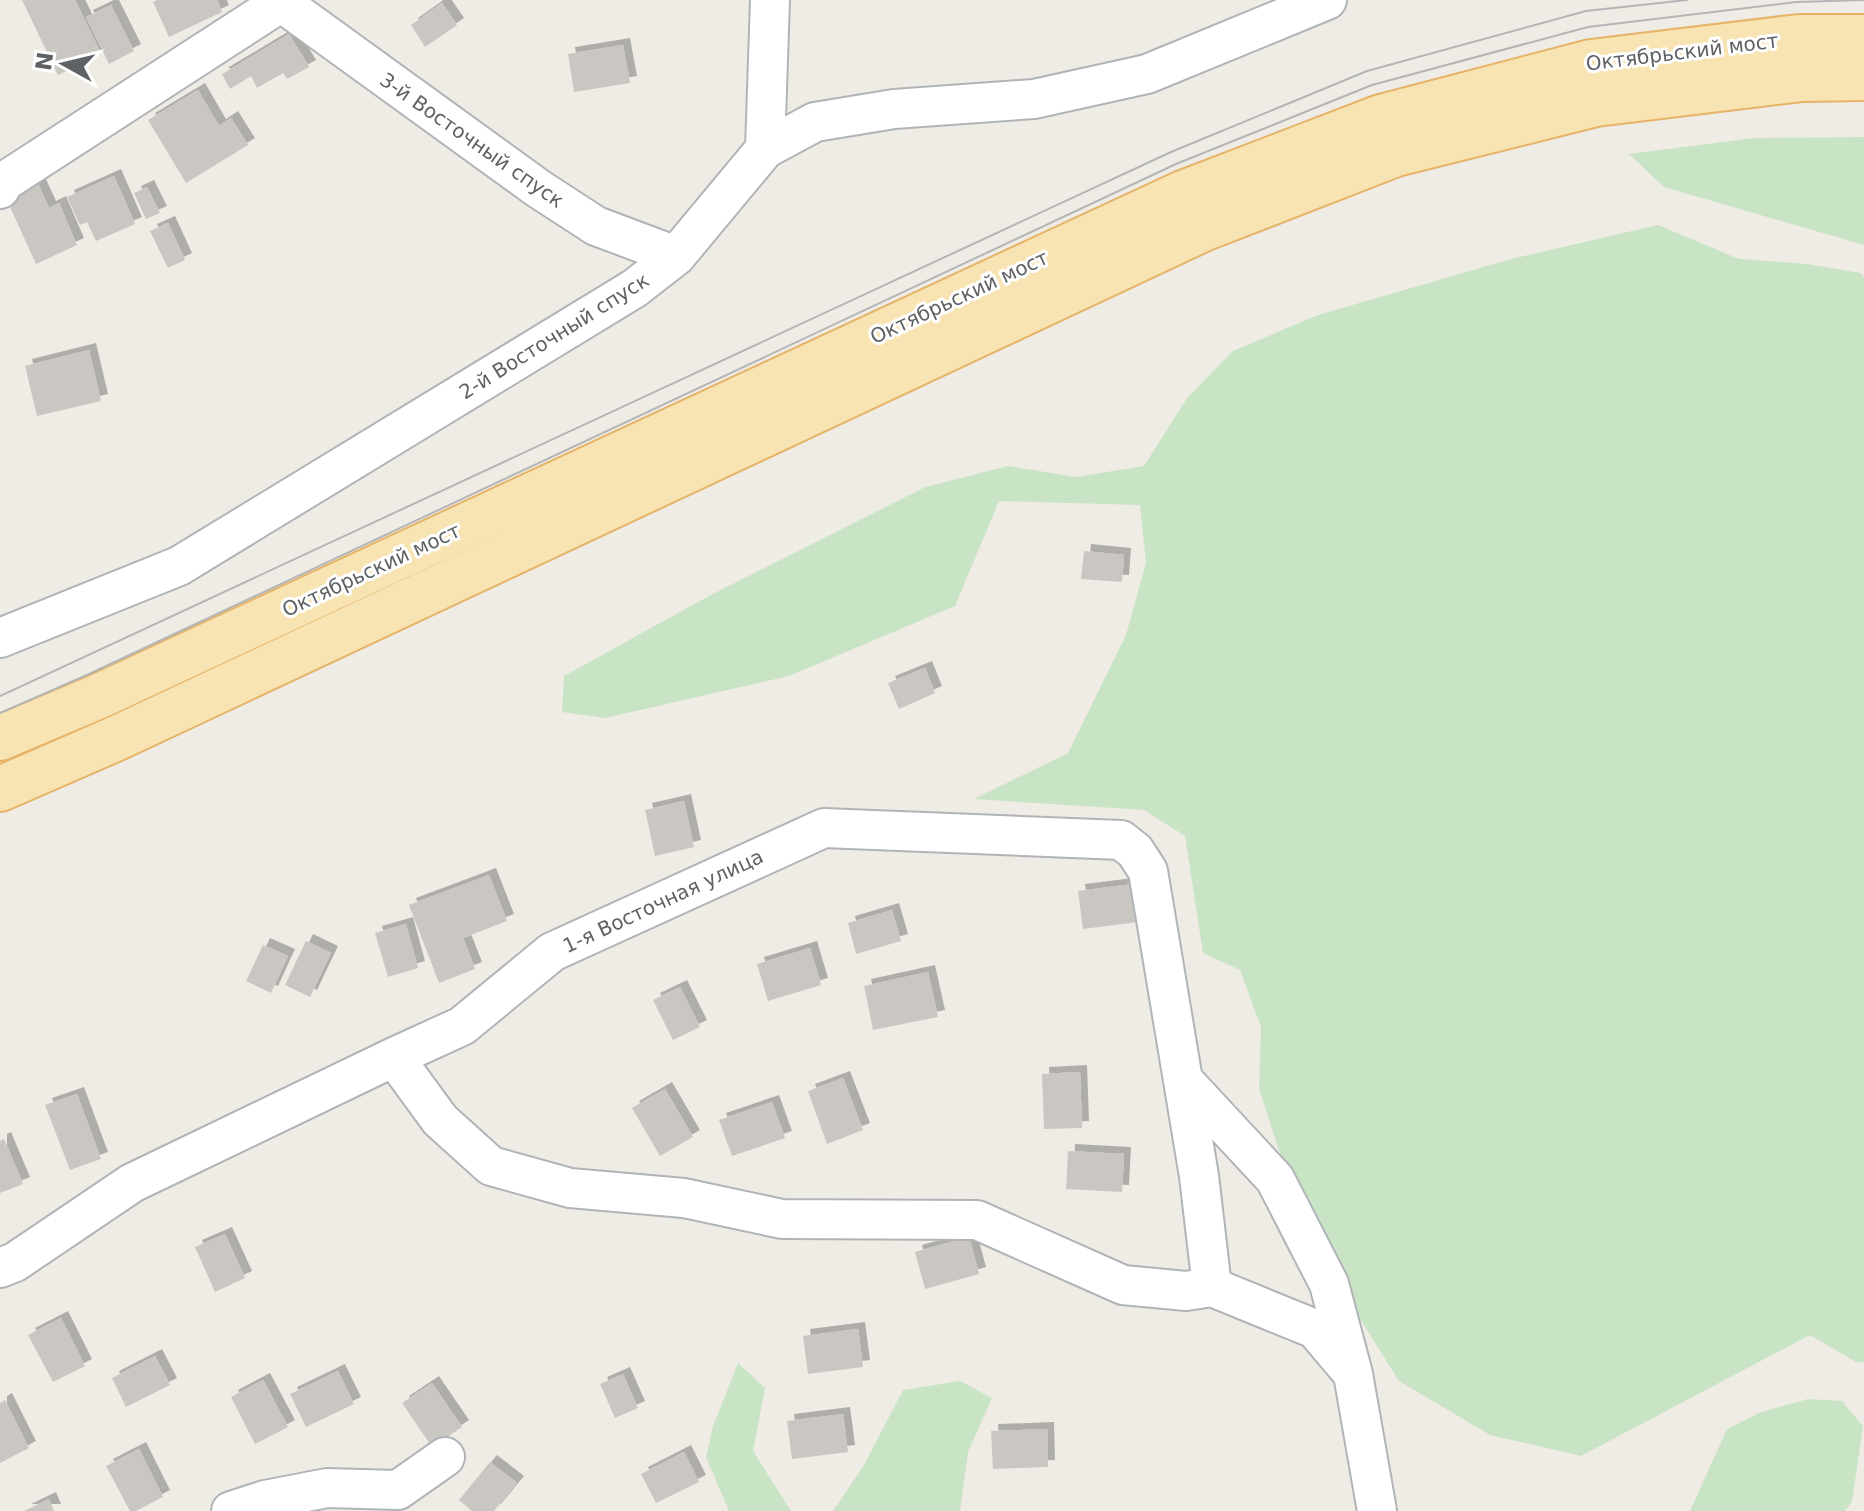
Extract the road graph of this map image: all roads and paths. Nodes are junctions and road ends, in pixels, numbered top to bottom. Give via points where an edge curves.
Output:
1 (770, 0) edge
2 (1327, 0) edge
3 (279, 2) edge
4 (1864, 37) edge
5 (1864, 78) edge
6 (765, 149) junction
7 (0, 189) edge
8 (676, 256) junction
9 (0, 638) edge
10 (0, 738) edge
11 (0, 789) edge
12 (394, 1057) junction
13 (1183, 1080) junction
14 (0, 1268) edge
15 (1212, 1287) junction
16 (1353, 1374) junction
17 (445, 1457) dead end
18 (231, 1511) edge
19 (1377, 1511) edge

1 - 6 street
2 - 6 street, 2-й Восточный спуск via 1147,74 1034,99 894,109 815,122
3 - 7 street
3 - 8 street, 3-й Восточный спуск via 596,226
4 - 10 main road, Октябрьский мост via 1799,37 1591,62 1381,117 1183,193
5 - 11 main road, Октябрьский мост via 1802,79 1596,104 1396,154 1203,229
6 - 8 street, 2-й Восточный спуск
8 - 9 street, 2-й Восточный спуск via 635,288 179,566
12 - 13 street, 1-я Восточная улица via 462,1026 552,952 824,828 1121,840 1148,871
12 - 14 street, 1-я Восточная улица via 132,1183
12 - 15 street via 440,1120 491,1166 570,1188 684,1198 782,1219 977,1220 1123,1285 1186,1291
13 - 15 street
13 - 16 street via 1275,1179 1329,1284
15 - 16 street via 1315,1329
16 - 19 street
17 - 18 street via 398,1490 327,1488

